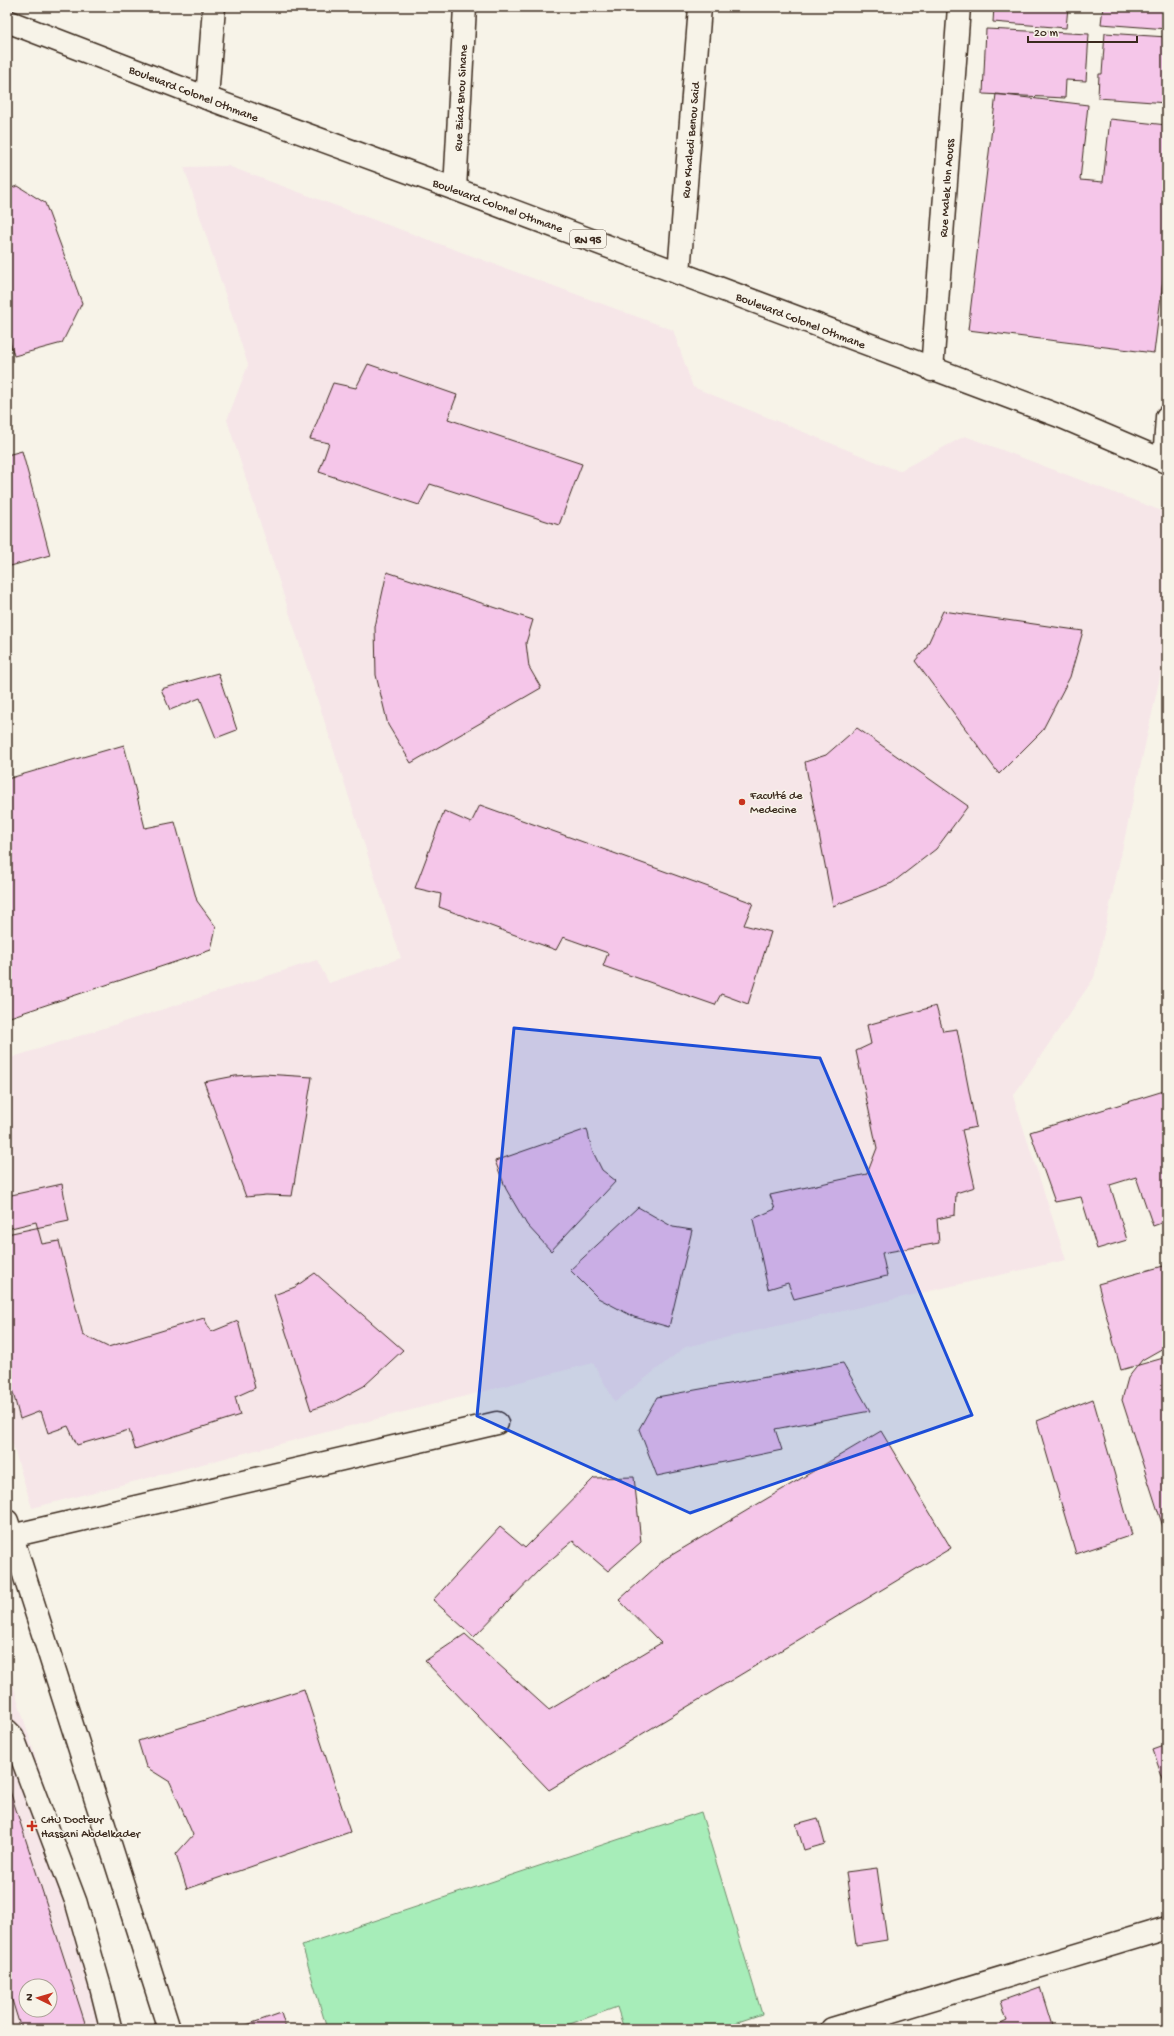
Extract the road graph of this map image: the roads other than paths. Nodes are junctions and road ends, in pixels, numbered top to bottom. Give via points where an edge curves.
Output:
1 (214, 7) edge
2 (465, 7) edge
3 (700, 7) edge
4 (959, 7) edge
5 (7, 21) edge
6 (207, 98) junction
7 (455, 189) junction
8 (679, 273) junction
9 (932, 370) junction
10 (1167, 418) edge
11 (1165, 462) edge
12 (497, 1423) dead end
13 (9, 1529) edge
14 (7, 1730) edge
15 (1167, 1928) edge
16 (111, 2029) edge
17 (169, 2029) edge
18 (832, 2029) edge

1 - 6 street
2 - 7 street, Rue Ziad Bnou Sinane
3 - 8 street, Rue Khaledi Benou Said
4 - 9 street, Rue Malek Ibn Aouss
5 - 6 street, Boulevard Colonel Othmane / RN 95
6 - 7 street, Boulevard Colonel Othmane / RN 95
7 - 8 street, Boulevard Colonel Othmane / RN 95
8 - 9 street, Boulevard Colonel Othmane / RN 95
9 - 11 street, Boulevard Colonel Othmane / RN 95 via 1062,417
10 - 11 street
12 - 13 street
13 - 17 street
14 - 16 lane via 13,1736 76,1902
15 - 18 street

